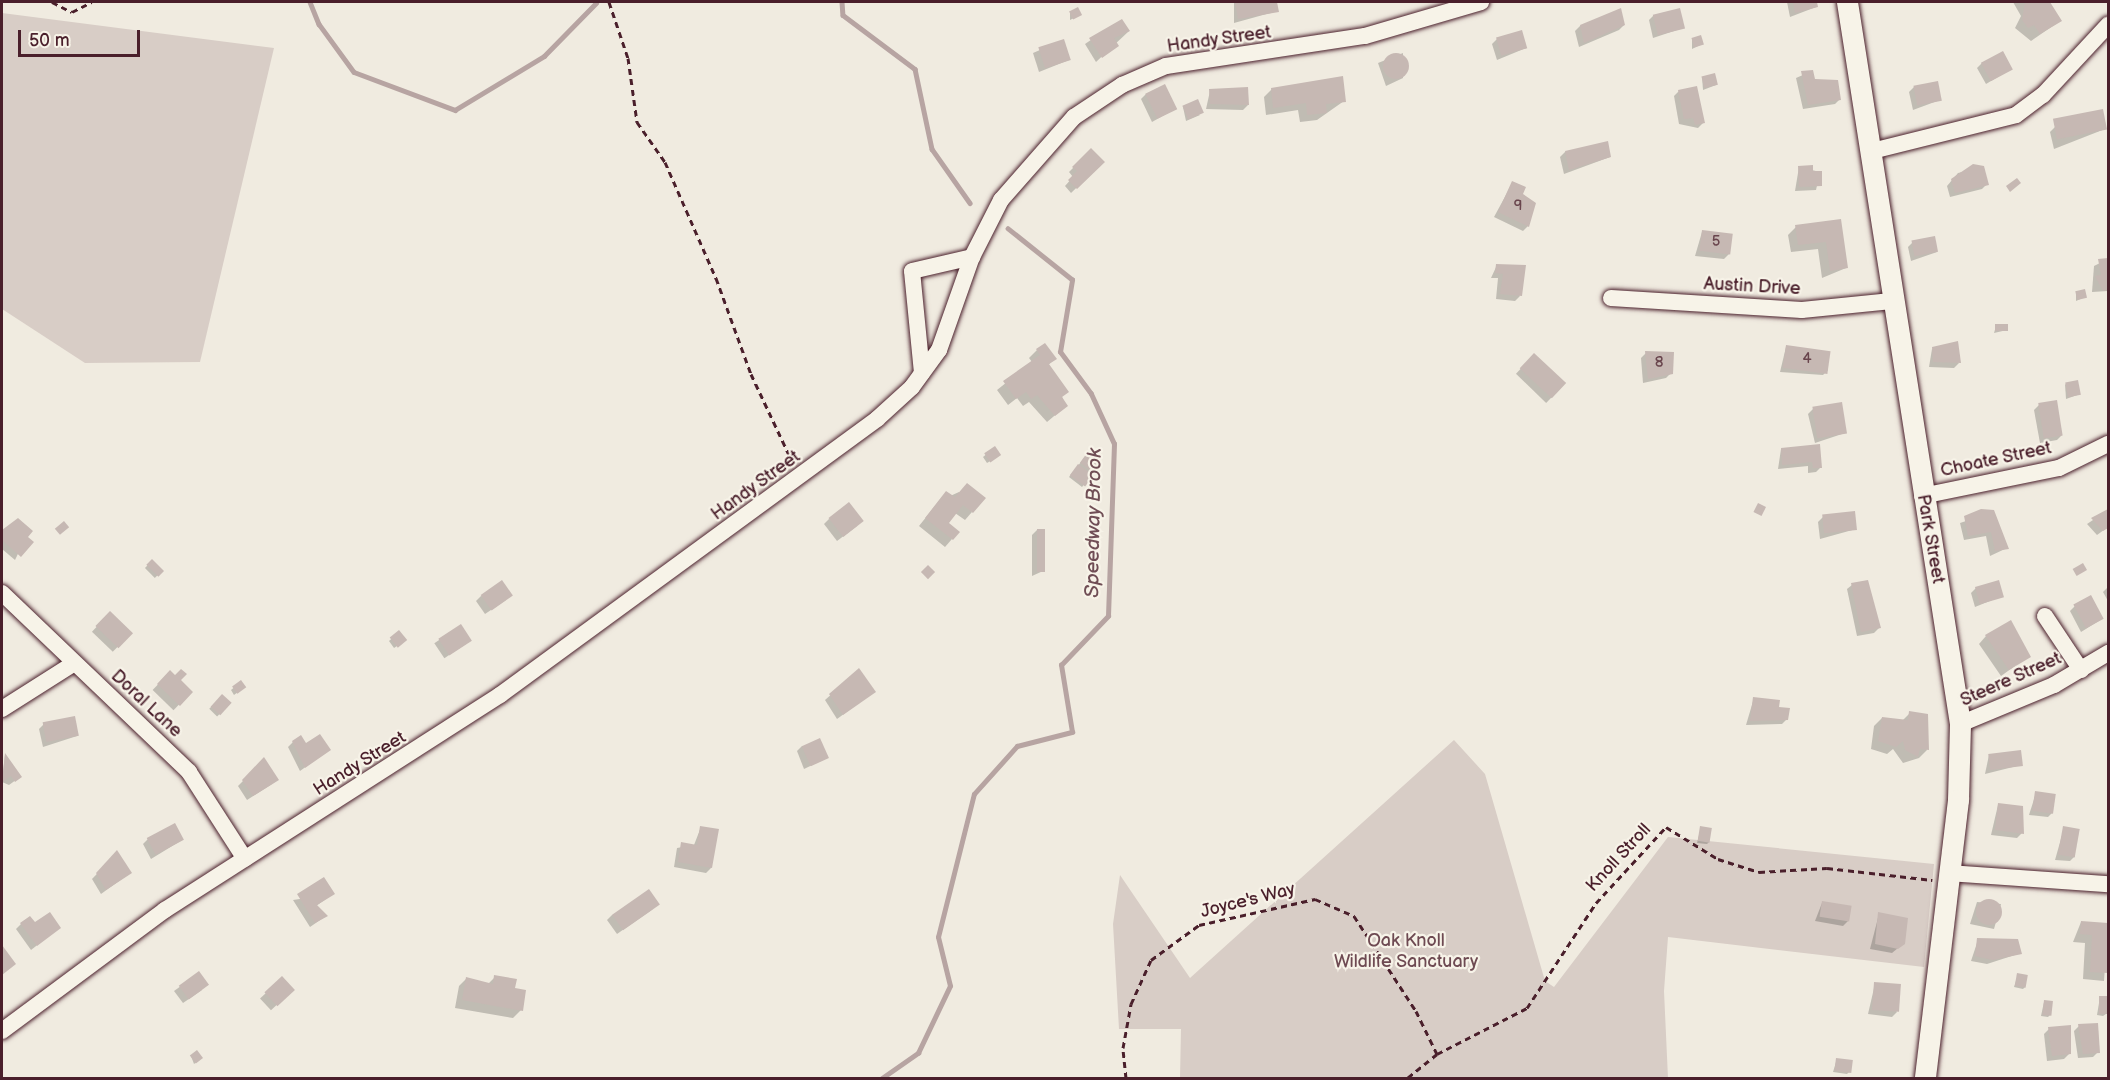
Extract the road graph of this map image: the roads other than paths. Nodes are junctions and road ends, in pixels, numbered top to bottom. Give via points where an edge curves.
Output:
1 (1481, 2) edge
2 (1847, 2) edge
3 (2109, 25) edge
4 (1872, 151) junction
5 (972, 257) junction
6 (1611, 298) dead end
7 (1892, 301) junction
8 (922, 373) junction
9 (2109, 444) edge
10 (1922, 496) junction
11 (2, 593) edge
12 (2045, 616) dead end
13 (2109, 653) edge
14 (73, 664) junction
15 (2081, 670) junction
16 (2, 709) edge
17 (1960, 724) junction
18 (245, 859) junction
19 (1949, 877) junction
20 (2109, 884) edge
21 (2, 1030) edge
22 (1926, 1078) edge

1 - 5 street, Handy Street via 1365,36 1166,66 1122,86 1074,117 1038,151 1001,200
2 - 4 main road, Park Street
3 - 4 street via 2043,94 2016,115
4 - 7 main road, Park Street
5 - 8 street, Handy Street via 939,350
5 - 8 street via 912,271
6 - 7 street, Austin Drive via 1802,310
7 - 10 main road, Park Street
8 - 18 street, Handy Street via 877,419 500,695
9 - 10 street, Choate Street via 2059,468
10 - 17 main road, Park Street
11 - 14 street, Doral Lane
12 - 15 street
13 - 15 street, Steere Street
14 - 16 street
14 - 18 street, Doral Lane via 189,772
15 - 17 street, Steere Street
17 - 19 main road, Park Street
18 - 21 street, Handy Street via 90,961
19 - 20 street
19 - 22 main road, Park Street

